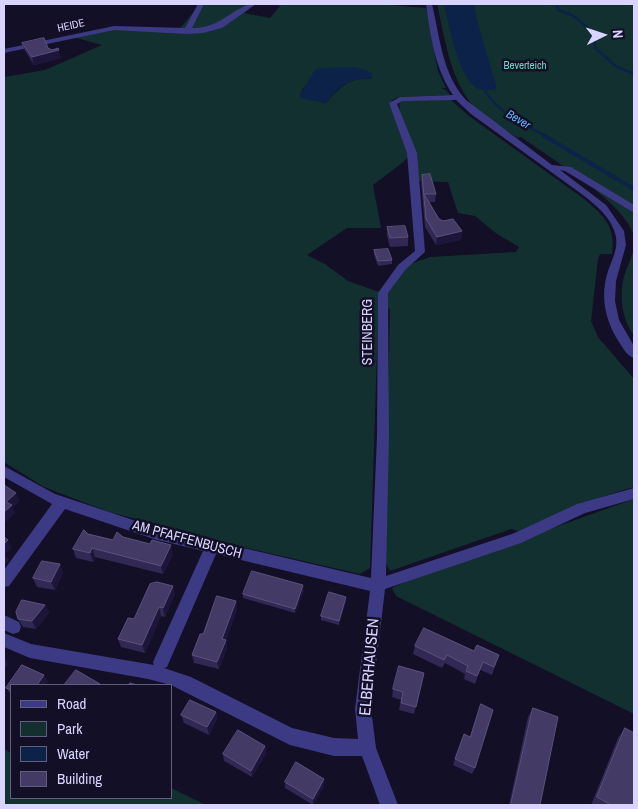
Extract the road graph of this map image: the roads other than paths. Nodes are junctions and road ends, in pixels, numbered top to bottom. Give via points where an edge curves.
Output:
1 (201, 4) edge
2 (253, 4) edge
3 (430, 6) edge
4 (187, 32) junction
5 (4, 51) edge
6 (458, 97) junction
7 (551, 168) junction
8 (634, 210) edge
9 (634, 354) edge
10 (4, 471) edge
11 (634, 494) edge
12 (62, 502) junction
13 (212, 547) junction
14 (4, 580) edge
15 (378, 585) junction
16 (7, 630) edge
17 (161, 662) dead end
18 (368, 748) junction
19 (389, 805) edge

1 - 4 street
2 - 4 street, HEIDE via 214,28
3 - 6 street via 446,76
4 - 5 street, HEIDE via 114,28 51,45
6 - 7 street
6 - 15 street, STEINBERG via 400,99 393,103 412,153 420,252 402,267 383,293
7 - 8 street via 568,169
7 - 9 street via 595,200 612,218 621,234 620,256 611,281 610,305 618,330
10 - 12 street, AM PFAFFENBUSCH
11 - 15 street via 582,508 516,539
12 - 13 street, AM PFAFFENBUSCH via 154,533
12 - 14 street
13 - 15 street, AM PFAFFENBUSCH
13 - 17 street
15 - 18 street, ELBERHAUSEN via 363,709
16 - 18 street via 30,651 148,671 185,683 290,736 334,747
18 - 19 street, ELBERHAUSEN

